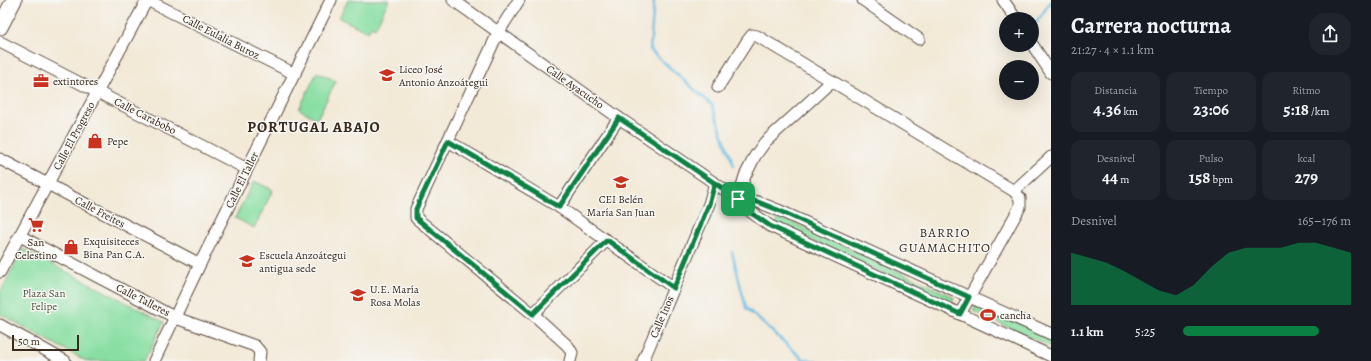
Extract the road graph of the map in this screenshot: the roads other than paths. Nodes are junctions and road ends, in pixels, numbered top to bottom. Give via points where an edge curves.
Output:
1 (4, 0) edge
2 (14, 0) edge
3 (147, 0) edge
4 (331, 0) edge
5 (452, 0) edge
6 (519, 0) edge
7 (863, 0) edge
8 (1003, 0) edge
9 (0, 7) edge
10 (1011, 12) edge
11 (0, 27) edge
12 (498, 33) junction
13 (918, 39) dead end
14 (0, 42) edge
15 (1037, 52) edge
16 (295, 74) junction
17 (1051, 74) edge
18 (832, 81) junction
19 (718, 87) dead end
20 (97, 92) junction
21 (619, 118) junction
22 (448, 141) junction
23 (1051, 157) edge
24 (0, 159) edge
25 (247, 168) junction
26 (715, 183) junction
27 (48, 185) junction
28 (1014, 191) junction
29 (738, 199) junction
30 (559, 207) junction
31 (20, 236) junction
32 (607, 240) junction
33 (200, 264) junction
34 (0, 272) edge
35 (674, 288) junction
36 (969, 297) junction
37 (533, 314) junction
38 (960, 314) junction
39 (176, 318) junction
40 (0, 325) edge
41 (1051, 334) edge
42 (1051, 356) edge
43 (65, 361) edge
44 (154, 361) edge
45 (259, 361) edge
46 (570, 361) edge
47 (643, 361) edge

1 - 9 main road
2 - 11 main road
3 - 16 street, Calle Eulalia Buroz
3 - 20 street, Calle El Progreso
4 - 16 street, Calle El Taller
5 - 12 street, Calle Ayacucho
6 - 12 street
7 - 13 street
8 - 10 street
12 - 21 street, Calle Ayacucho
12 - 22 street
14 - 20 street, Calle Carabobo
15 - 17 street
16 - 25 street, Calle El Taller
18 - 19 street via 752,35
18 - 28 street
18 - 29 street via 765,142 754,156
20 - 25 street, Calle Carabobo
20 - 27 street, Calle El Progreso
21 - 26 street, Calle Ayacucho
21 - 30 street
22 - 30 street
22 - 37 street via 416,209 416,218
23 - 28 street
24 - 27 street, Calle Freites
25 - 33 street, Calle El Taller
26 - 29 street, Calle Ayacucho
26 - 35 street, Calle Inos via 709,204
27 - 31 street, Calle El Progreso
27 - 33 street, Calle Freites
28 - 36 street via 1020,198 1020,207
29 - 36 street via 758,202 778,210
29 - 38 street, Calle Ayacucho via 750,212 770,226
30 - 32 street
31 - 34 street, Calle El Progreso
31 - 39 street, Calle Talleres
32 - 35 street
32 - 37 street
33 - 39 street, Calle El Taller
35 - 47 street, Calle Inos
36 - 38 street
36 - 41 street
37 - 46 street via 568,346 572,353
38 - 42 street, Calle Ayacucho
39 - 44 street, Calle El Taller
39 - 45 street, Calle Talleres via 255,346 260,352
40 - 43 street

